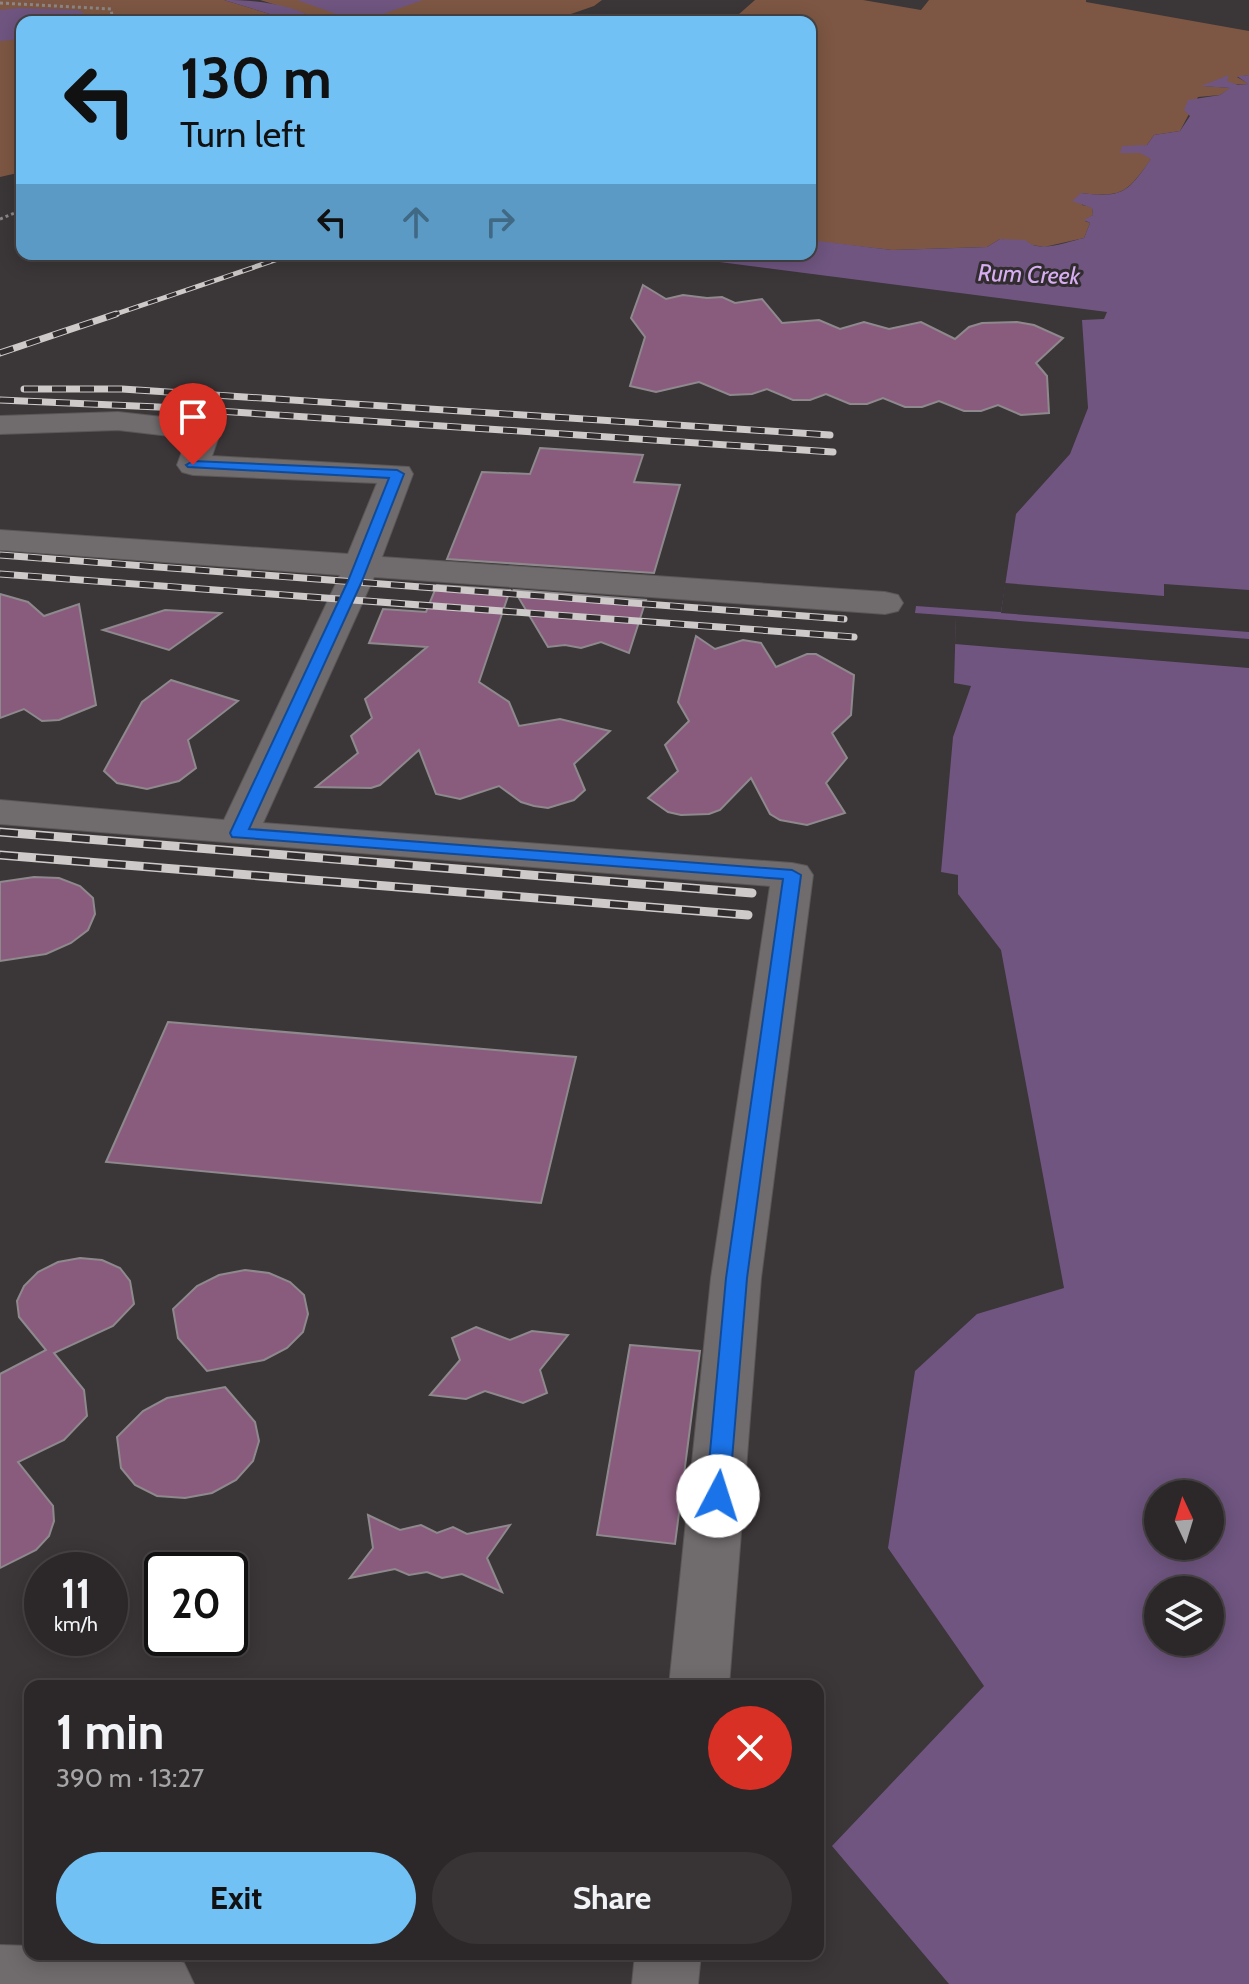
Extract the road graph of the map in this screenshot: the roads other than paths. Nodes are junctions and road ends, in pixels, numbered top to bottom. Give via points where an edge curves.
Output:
1 (0, 425) edge
2 (0, 540) edge
3 (360, 566) junction
4 (885, 603) dead end
5 (0, 812) edge
6 (238, 833) junction
7 (700, 1680) edge
8 (667, 1960) edge
9 (0, 1975) edge
10 (161, 1984) edge
11 (665, 1984) edge

1 - 3 lane via 118,421 205,430 193,465 397,474
2 - 3 lane
3 - 4 lane
3 - 6 lane
5 - 6 lane
6 - 7 lane via 792,875 736,1278
8 - 11 lane
9 - 10 lane

